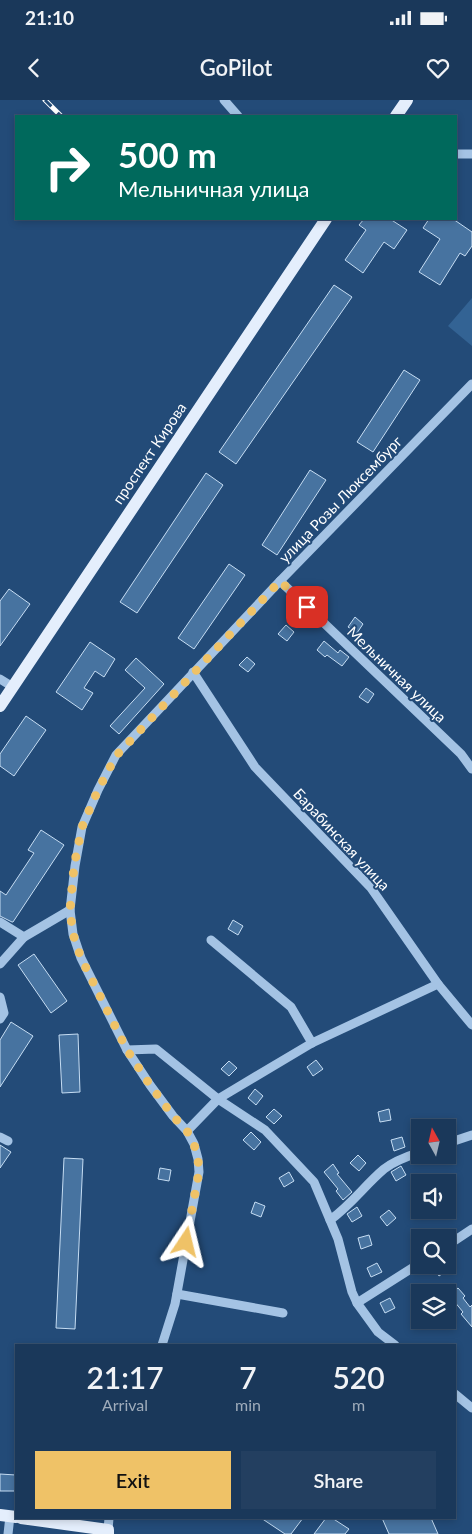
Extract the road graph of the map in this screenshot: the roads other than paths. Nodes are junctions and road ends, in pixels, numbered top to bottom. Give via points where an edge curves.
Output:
1 (224, 100) edge
2 (406, 102) edge
3 (237, 115) edge
4 (397, 115) edge
5 (457, 154) edge
6 (472, 154) edge
7 (325, 220) edge
8 (472, 384) edge
9 (280, 581) junction
10 (194, 672) junction
11 (0, 679) edge
12 (13, 687) junction
13 (0, 706) edge
14 (472, 769) edge
15 (70, 910) junction
16 (0, 922) edge
17 (24, 937) junction
18 (211, 940) dead end
19 (0, 964) edge
20 (438, 984) junction
21 (0, 998) edge
22 (0, 1019) edge
23 (472, 1024) edge
24 (312, 1043) junction
25 (127, 1050) junction
26 (218, 1099) junction
27 (187, 1131) junction
28 (472, 1135) edge
29 (456, 1140) edge
30 (411, 1155) edge
31 (330, 1220) junction
32 (472, 1229) edge
33 (456, 1240) edge
34 (411, 1269) edge
35 (177, 1294) junction
36 (357, 1303) junction
37 (283, 1313) dead end
38 (162, 1344) edge
39 (394, 1344) edge
40 (456, 1395) edge
41 (472, 1408) edge
42 (12, 1516) edge
43 (38, 1519) edge
44 (108, 1527) edge
45 (8, 1534) edge

1 - 3 street
2 - 4 main road
5 - 6 street
7 - 12 main road, проспект Кирова
8 - 9 street, улица Розы Люксембург
9 - 10 street, улица Розы Люксембург
9 - 14 street, Мельничная улица via 461,754
10 - 15 street, улица Розы Люксембург via 116,756 98,790 82,827
10 - 20 street, Барабинская улица via 255,767 371,888
11 - 12 street
12 - 13 main road, проспект Кирова
15 - 17 street
15 - 25 street, улица Розы Люксембург via 81,958
16 - 17 street
17 - 19 street
18 - 24 street via 291,1006
20 - 23 street, Барабинская улица
20 - 24 street
21 - 22 street via 4,1013
24 - 26 street
25 - 26 street via 156,1049
25 - 27 street, улица Розы Люксембург
26 - 27 street
26 - 31 street via 265,1130 314,1182
27 - 35 street, улица Розы Люксембург via 194,1144 199,1172
28 - 29 street
30 - 31 street via 385,1168
31 - 36 street
32 - 33 street
34 - 36 street
35 - 37 street
35 - 38 street, улица Розы Люксембург
36 - 39 street via 378,1332
40 - 41 street
42 - 45 street
43 - 44 main road

